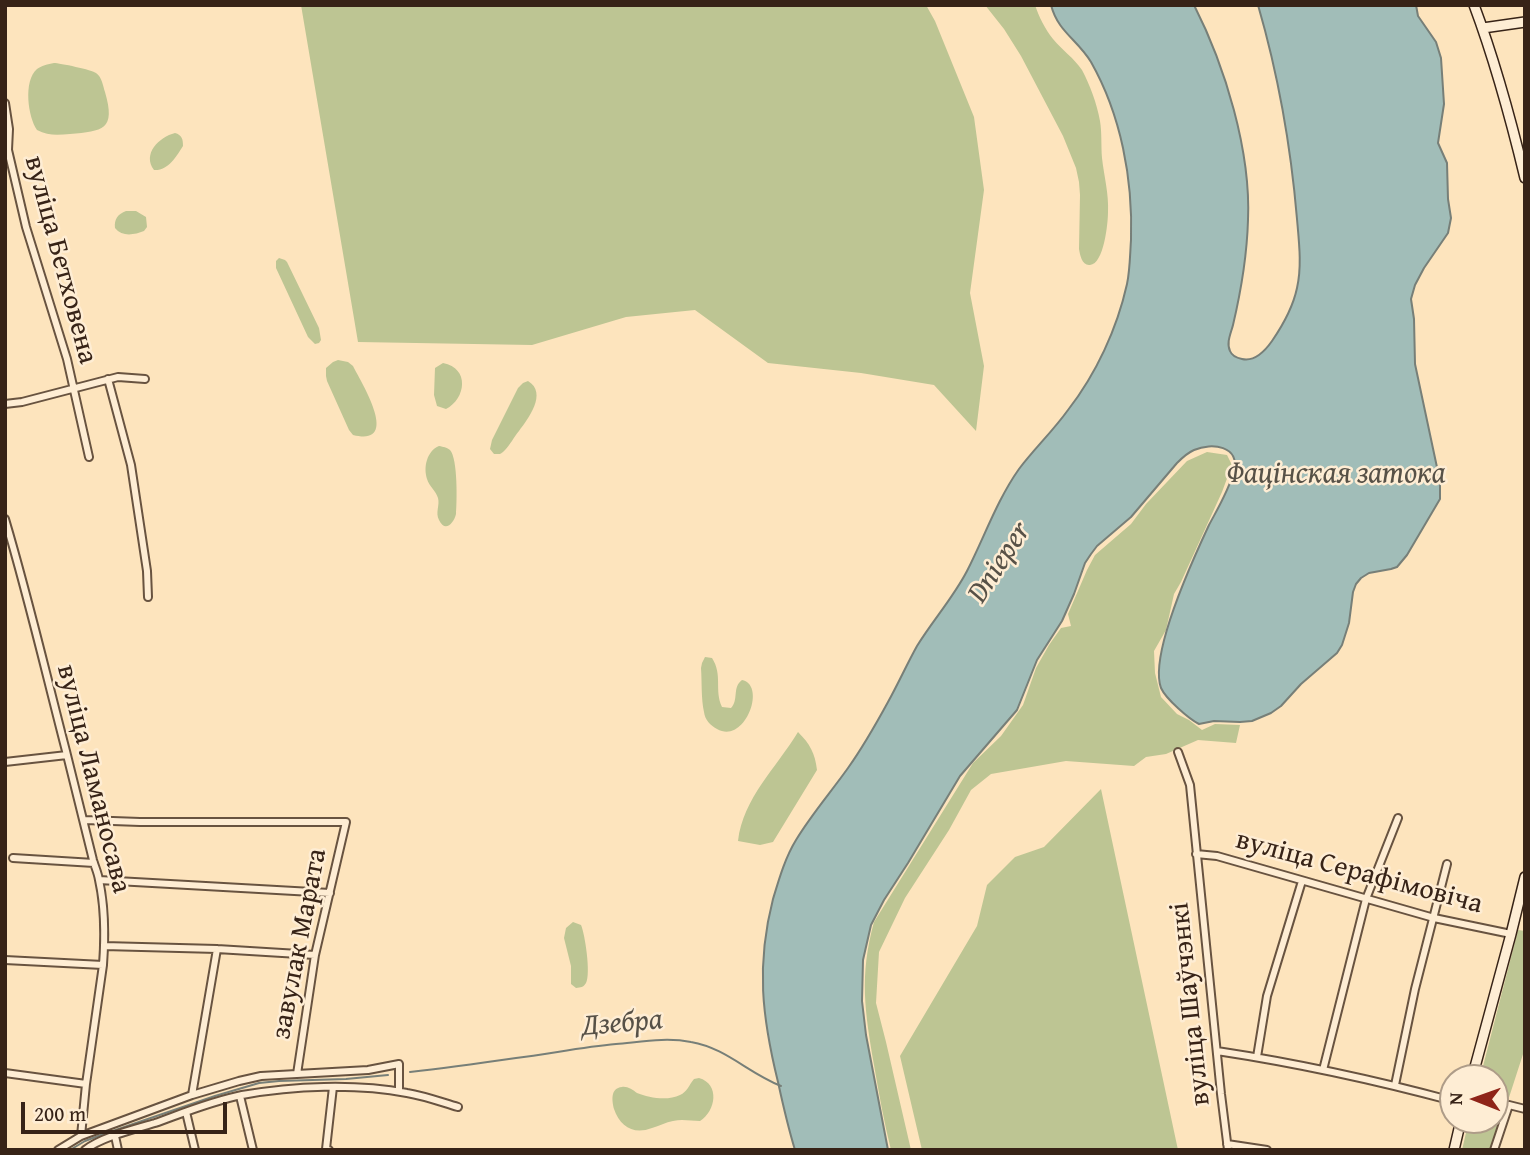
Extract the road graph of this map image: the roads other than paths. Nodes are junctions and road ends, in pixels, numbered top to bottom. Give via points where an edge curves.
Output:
1 (1474, 5) edge
2 (1525, 22) edge
3 (1483, 28) junction
4 (5, 103) edge
5 (1525, 178) edge
6 (108, 379) junction
7 (145, 379) dead end
8 (74, 388) junction
9 (5, 404) edge
10 (89, 457) dead end
11 (5, 519) edge
12 (148, 597) dead end
13 (1178, 752) dead end
14 (67, 755) junction
15 (5, 762) edge
16 (1398, 818) dead end
17 (85, 820) junction
18 (1196, 854) junction
19 (13, 858) dead end
20 (94, 863) junction
21 (1447, 864) dead end
22 (1525, 877) edge
23 (99, 880) junction
24 (1302, 881) junction
25 (330, 893) junction
26 (1366, 899) junction
27 (1433, 918) junction
28 (1514, 921) junction
29 (1525, 926) edge
30 (1511, 934) junction
31 (104, 946) junction
32 (217, 949) junction
33 (315, 955) junction
34 (5, 960) edge
35 (103, 965) junction
36 (1217, 1051) junction
37 (1257, 1058) junction
38 (1476, 1064) edge
39 (1323, 1070) junction
40 (5, 1073) edge
41 (297, 1074) junction
42 (86, 1084) junction
43 (1395, 1085) junction
44 (333, 1087) junction
45 (399, 1091) junction
46 (192, 1095) junction
47 (240, 1096) junction
48 (1439, 1097) edge
49 (1509, 1105) edge
50 (458, 1107) dead end
51 (1525, 1109) edge
52 (186, 1112) junction
53 (81, 1136) junction
54 (115, 1136) junction
55 (1228, 1147) edge
56 (58, 1150) edge
57 (85, 1150) edge
58 (118, 1150) edge
59 (195, 1150) edge
60 (253, 1150) edge
61 (329, 1150) edge
62 (1267, 1150) edge

1 - 3 main road
2 - 3 main road
3 - 5 main road
4 - 8 street, вуліца Бетховена via 8,150 26,227
6 - 7 street, вуліца Бетховена
6 - 8 street, вуліца Бетховена
6 - 12 street via 131,466
8 - 9 street, вуліца Бетховена
8 - 10 street, вуліца Бетховена
11 - 14 street, вуліца Ламаносава
13 - 18 street, вуліца Шаўчэнкі via 1190,785
14 - 15 street
14 - 17 street, вуліца Ламаносава
16 - 26 street
17 - 20 street, вуліца Ламаносава
17 - 25 street, завулак Марата via 346,822
18 - 24 street, вуліца Серафімовіча
18 - 36 street, вуліца Шаўчэнкі
19 - 20 street
20 - 23 street, вуліца Ламаносава
21 - 27 street
22 - 28 main road
23 - 25 street
23 - 31 street, вуліца Ламаносава
24 - 26 street, вуліца Серафімовіча
24 - 37 street via 1267,996
25 - 33 street, завулак Марата
26 - 27 street, вуліца Серафімовіча
26 - 39 street
27 - 30 street, вуліца Серафімовіча
27 - 43 street
28 - 29 main road
28 - 30 main road
30 - 38 main road
31 - 32 street
31 - 35 street, вуліца Ламаносава
32 - 33 street
32 - 46 street
33 - 41 street, завулак Марата
34 - 35 street
35 - 42 street, вуліца Ламаносава
36 - 37 street
36 - 55 street, вуліца Шаўчэнкі
37 - 39 street
39 - 43 street
40 - 42 street
41 - 45 street via 399,1064
41 - 46 street via 261,1076
42 - 53 street, вуліца Ламаносава
43 - 48 street
44 - 45 street
44 - 47 street
44 - 61 street
45 - 50 street
46 - 53 street
47 - 52 street
47 - 60 street
49 - 51 street
52 - 54 street
52 - 59 street
53 - 56 street
54 - 57 street
54 - 58 street
55 - 62 street

